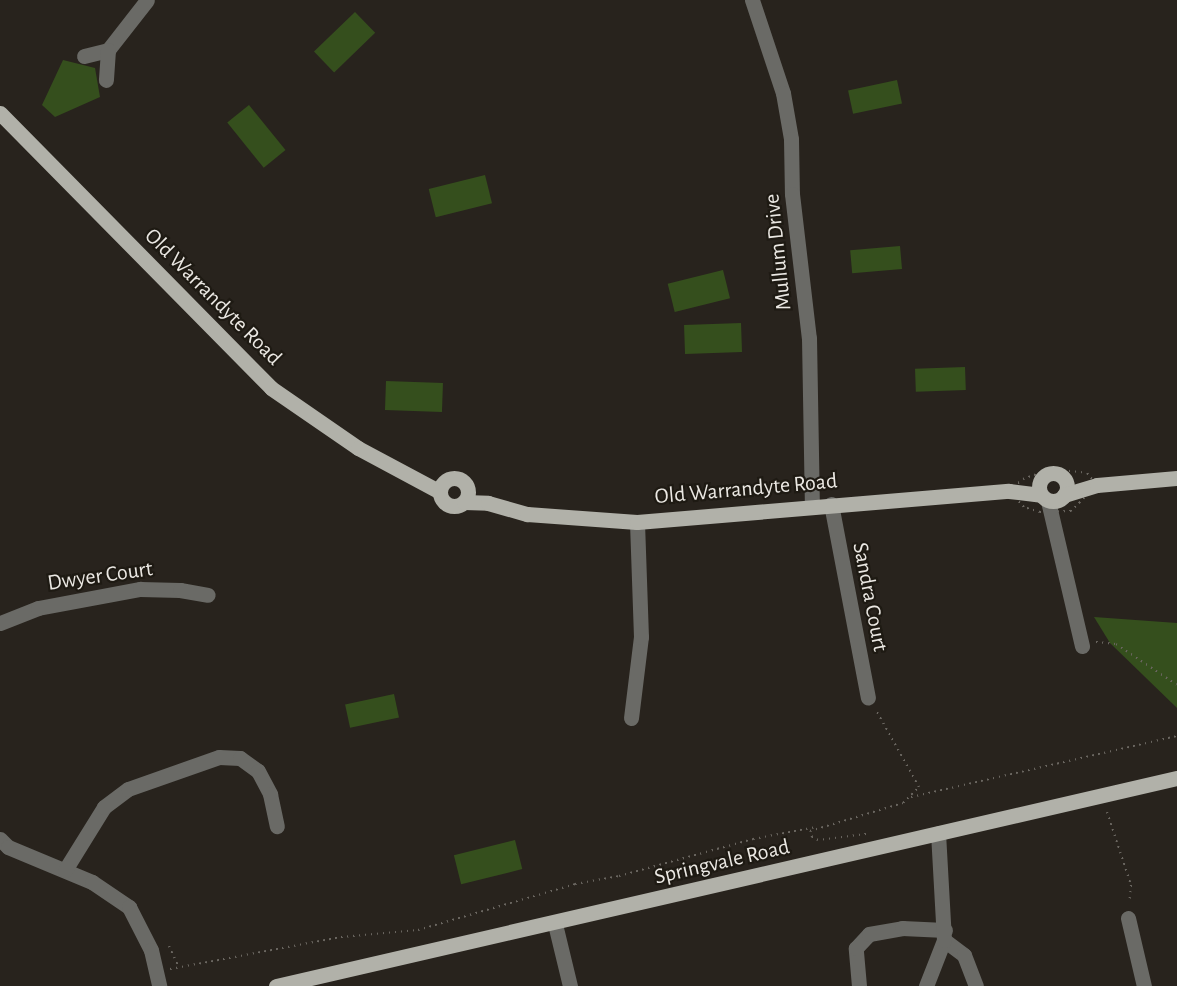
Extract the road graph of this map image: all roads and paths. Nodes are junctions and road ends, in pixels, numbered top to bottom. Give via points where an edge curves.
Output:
1 (147, 0) edge
2 (752, 0) edge
3 (108, 50) junction
4 (84, 56) dead end
5 (106, 80) dead end
6 (0, 113) edge
7 (1177, 478) edge
8 (1064, 479) junction
9 (1097, 485) junction
10 (444, 486) junction
11 (1009, 491) junction
12 (1051, 494) junction
13 (466, 495) junction
14 (831, 504) junction
15 (812, 506) junction
16 (637, 522) junction
17 (208, 595) dead end
18 (0, 623) edge
19 (1082, 646) joint
20 (1177, 685) edge
21 (868, 698) joint
22 (631, 718) dead end
23 (1177, 736) edge
24 (1177, 778) edge
25 (909, 798) junction
26 (1107, 812) dead end
27 (277, 826) dead end
28 (816, 827) junction
29 (938, 833) junction
30 (0, 839) edge
31 (872, 850) junction
32 (65, 870) junction
33 (1128, 918) joint
34 (555, 924) junction
35 (945, 935) junction
36 (169, 946) dead end
37 (179, 967) junction
38 (158, 979) edge
39 (276, 986) edge
40 (570, 986) edge
41 (859, 986) edge
42 (926, 986) edge
43 (976, 986) edge
44 (1144, 986) edge

1 - 3 street
2 - 15 street, Mullum Drive via 783,93 791,138 792,194 809,338
3 - 4 street
3 - 5 street
6 - 10 main road, Old Warrandyte Road via 271,388 358,448
7 - 9 main road, Old Warrandyte Road
8 - 9 main road, Old Warrandyte Road
8 - 12 main road
8 - 12 main road, Old Warrandyte Road via 1052,473
9 - 11 path via 1087,473 1051,469 1023,479
9 - 12 main road, Old Warrandyte Road
10 - 13 main road, Old Warrandyte Road via 459,479
10 - 13 main road, Old Warrandyte Road via 450,505
11 - 12 main road, Old Warrandyte Road
11 - 14 main road, Old Warrandyte Road
12 - 19 street
13 - 16 main road, Old Warrandyte Road via 527,514
14 - 15 main road, Old Warrandyte Road
14 - 21 street, Sandra Court
15 - 16 main road, Old Warrandyte Road
16 - 22 street via 641,637
17 - 18 street, Dwyer Court via 140,589 38,608
19 - 20 path via 1102,640 1116,644
21 - 25 path via 919,787
23 - 25 path
24 - 29 main road, Springvale Road
25 - 28 path
26 - 33 path via 1131,885
27 - 32 street via 270,794 258,771 240,758 219,757 120,795 104,807
28 - 31 path via 810,831 818,840 868,834
28 - 37 path via 575,884 418,930 341,937
29 - 31 main road, Springvale Road
29 - 35 street
30 - 32 street via 8,847
31 - 34 main road, Springvale Road
32 - 38 street via 114,894 129,907 144,932
33 - 44 street
34 - 39 main road, Springvale Road
34 - 40 street
35 - 41 street via 902,928 869,934 856,948
35 - 42 street
35 - 43 street via 964,956
36 - 37 path
37 - 38 path

